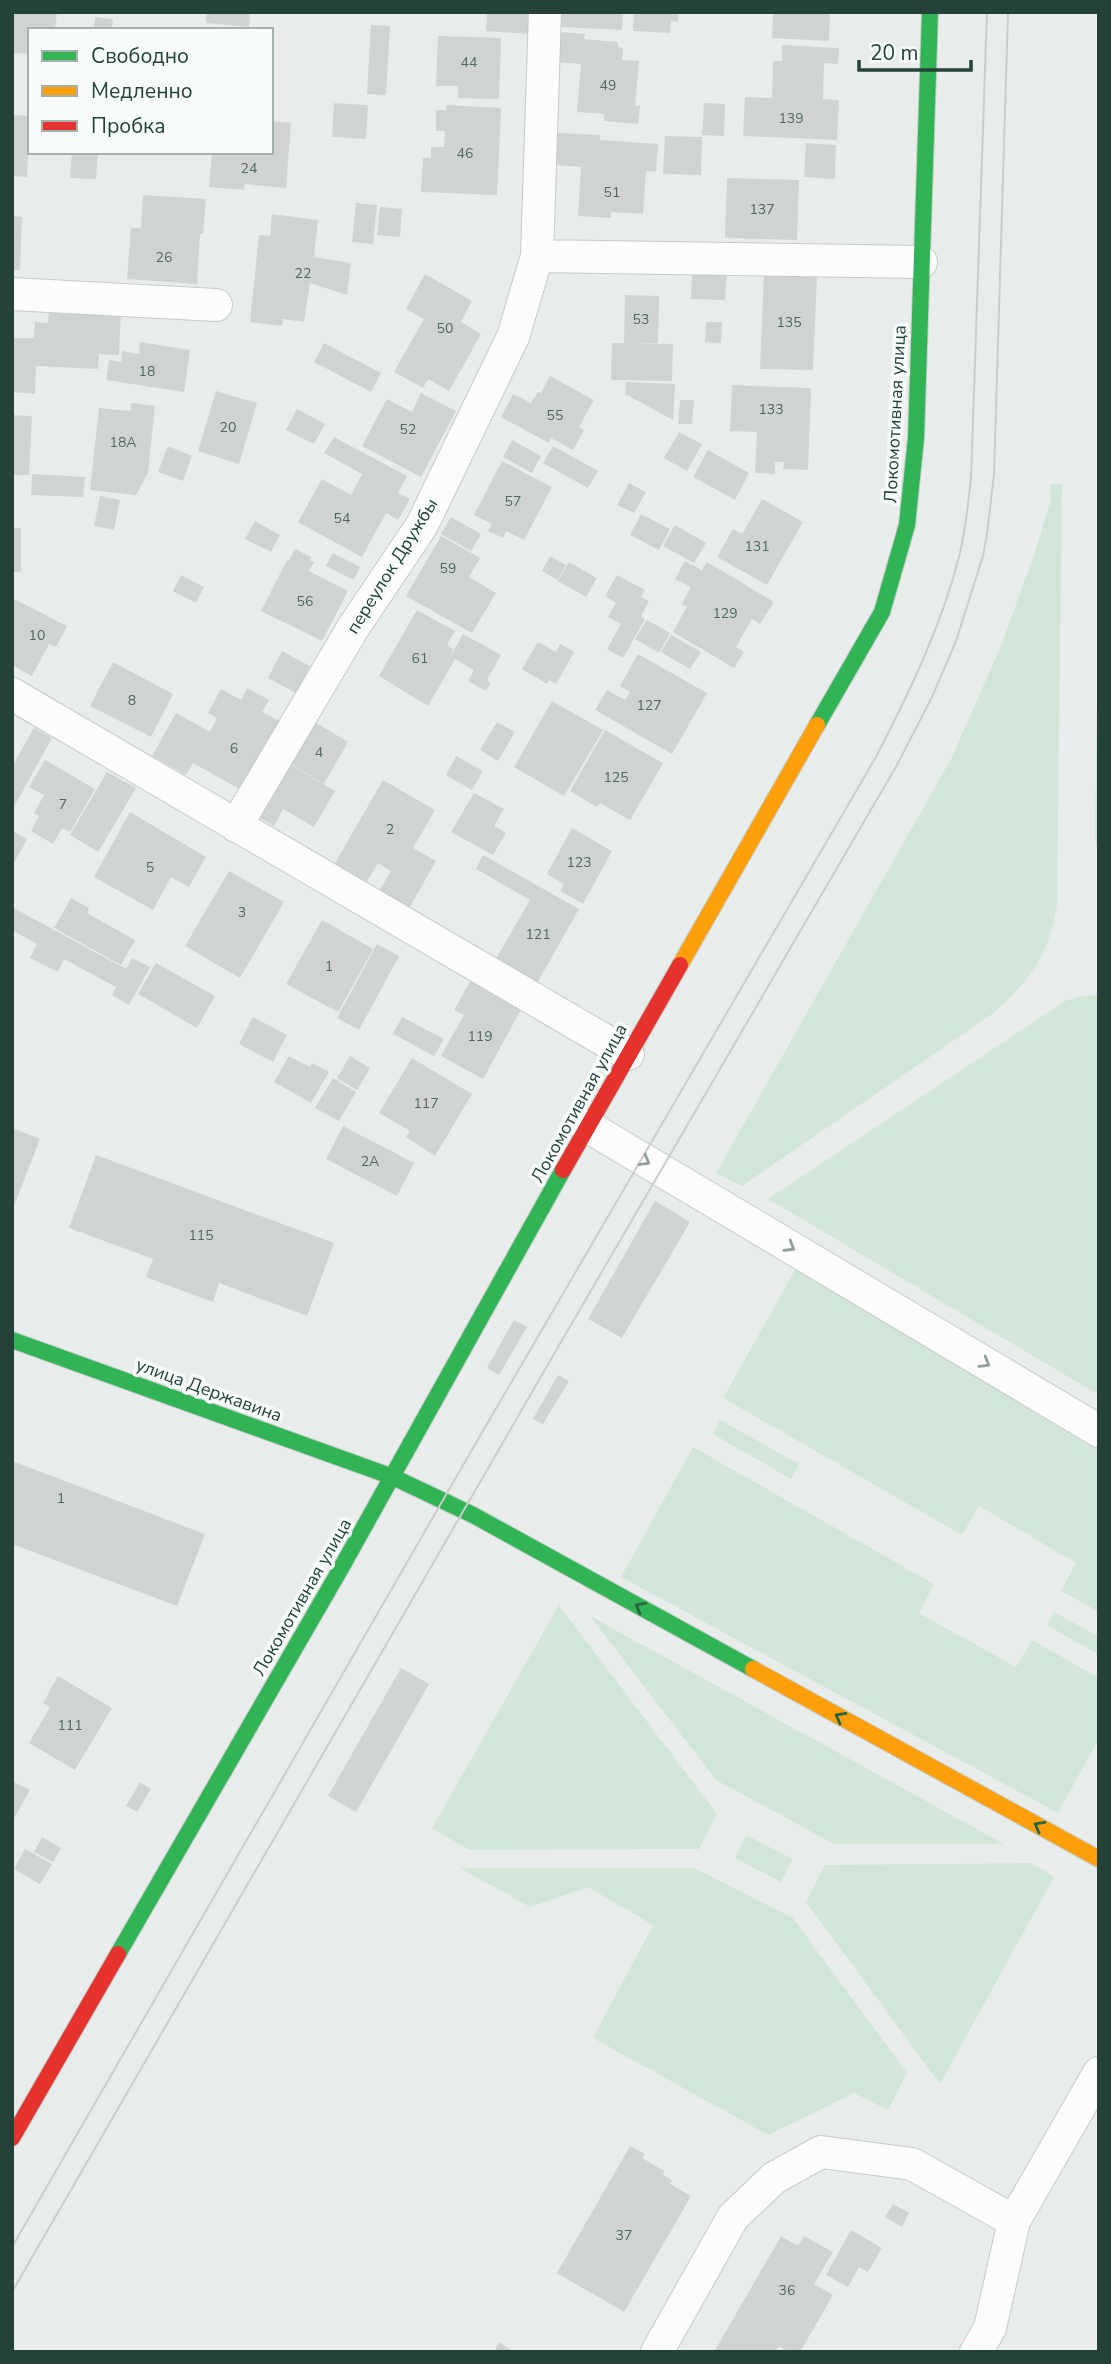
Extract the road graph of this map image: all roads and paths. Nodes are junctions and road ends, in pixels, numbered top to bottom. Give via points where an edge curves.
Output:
1 (545, 12) edge
2 (930, 12) edge
3 (537, 256) junction
4 (921, 261) junction
5 (12, 295) edge
6 (216, 305) dead end
7 (12, 694) edge
8 (236, 826) junction
9 (628, 1054) junction
10 (587, 1126) junction
11 (12, 1340) edge
12 (1099, 1431) edge
13 (393, 1477) junction
14 (1099, 1859) edge
15 (1099, 2073) edge
16 (12, 2138) edge
17 (1014, 2221) junction
18 (657, 2352) edge
19 (976, 2352) edge

1 - 3 street, переулок Дружбы
2 - 4 main road, Локомотивная улица
3 - 4 street
3 - 8 street, переулок Дружбы via 513,337 422,525 353,628
4 - 9 main road, Локомотивная улица via 916,438 907,525 882,612
5 - 6 street
7 - 8 street
8 - 9 street
9 - 10 main road, Локомотивная улица
10 -> 12 street
10 - 13 main road, Локомотивная улица
11 - 13 main road, улица Державина
14 -> 13 main road, улица Державина via 473,1515
13 - 16 main road, Локомотивная улица
15 - 17 street
17 - 18 street via 912,2164 821,2152 774,2178 733,2217
17 - 19 street via 990,2328

